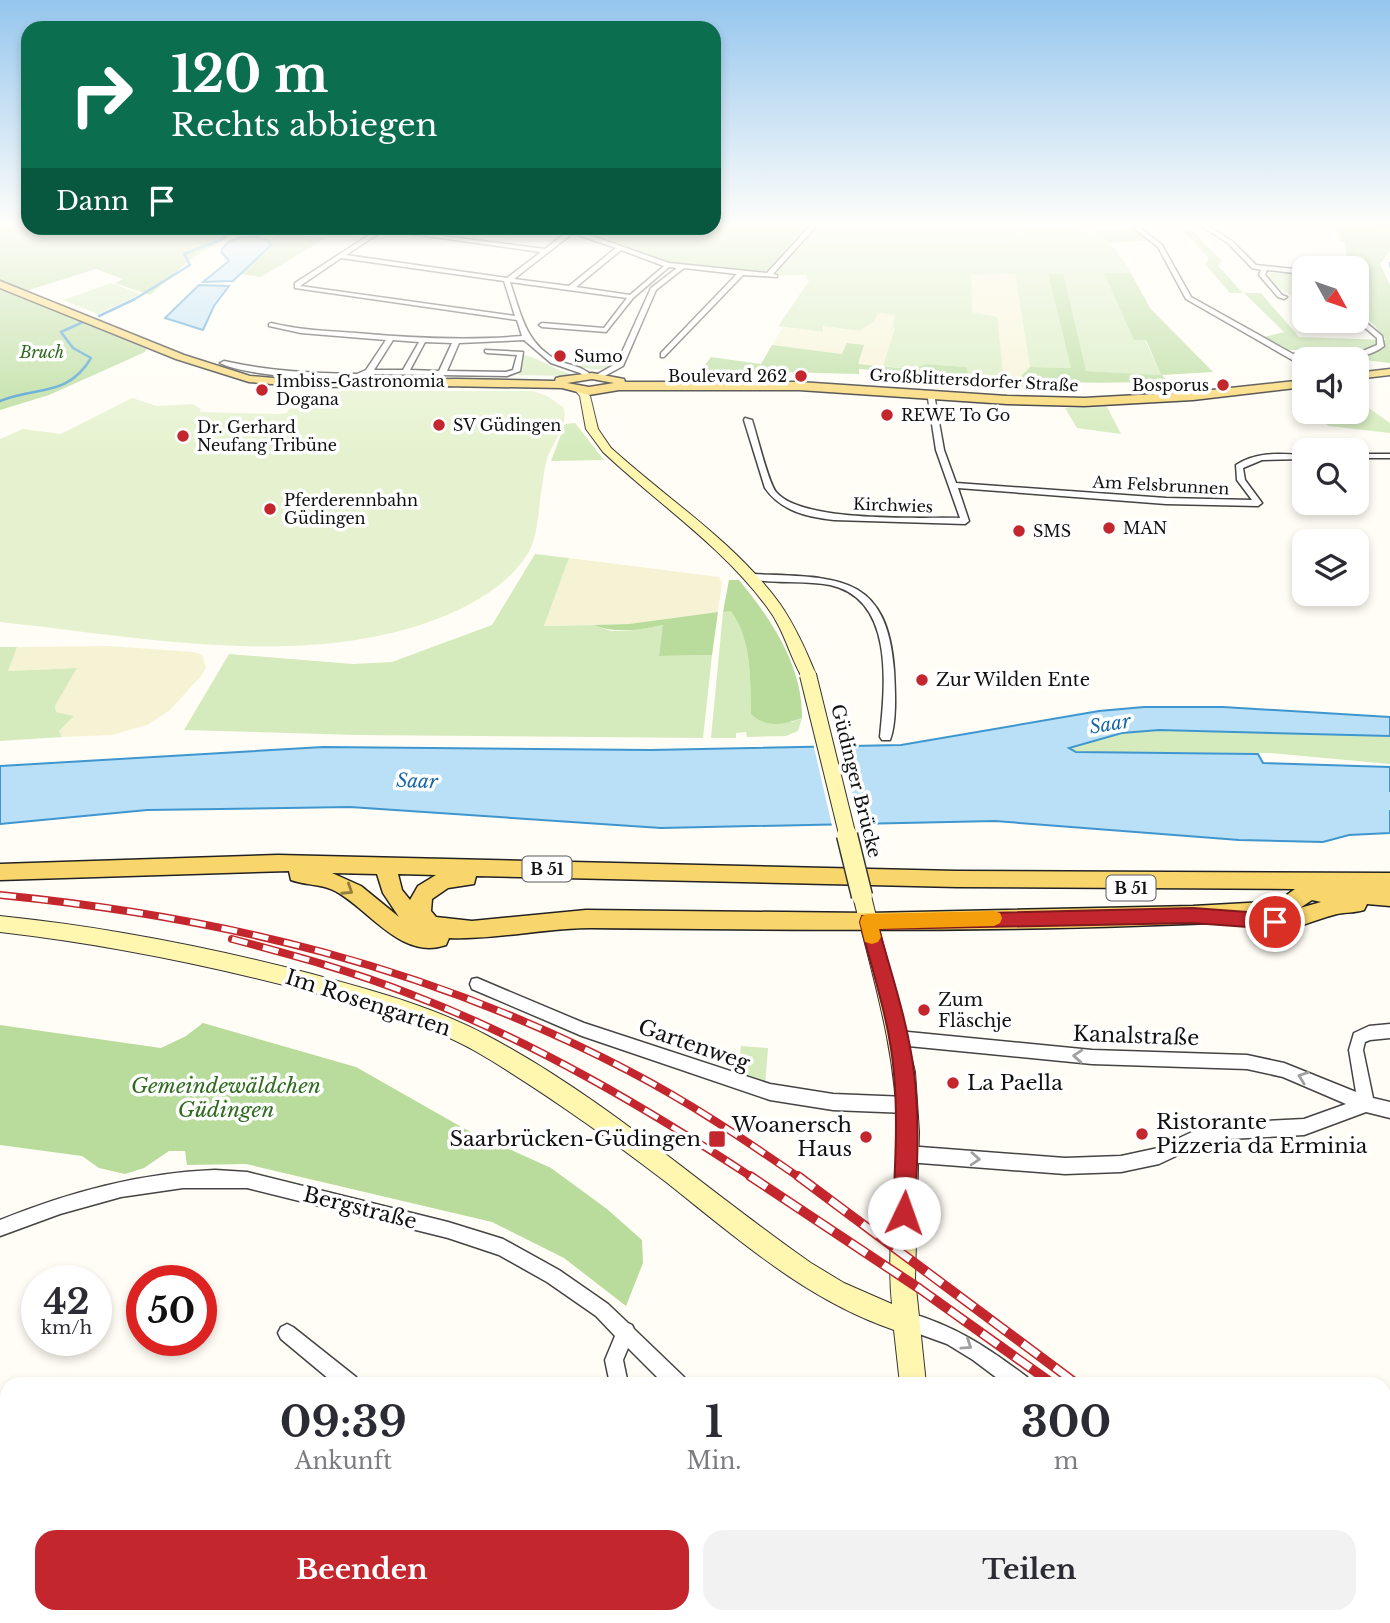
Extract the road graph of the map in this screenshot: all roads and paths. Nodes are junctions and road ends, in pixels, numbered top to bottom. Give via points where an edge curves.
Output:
1 (41, 300) edge
2 (391, 300) edge
3 (513, 300) edge
4 (629, 300) edge
5 (648, 300) edge
6 (716, 300) edge
7 (1191, 300) edge
8 (518, 317) junction
9 (271, 325) dead end
10 (542, 325) dead end
11 (1369, 327) edge
12 (391, 338) junction
13 (526, 338) junction
14 (423, 340) junction
15 (456, 341) junction
16 (488, 349) joint
17 (1369, 352) edge
18 (1292, 355) edge
19 (672, 356) dead end
20 (217, 367) junction
21 (369, 372) junction
22 (1390, 372) edge
23 (405, 373) junction
24 (478, 374) junction
25 (1369, 374) edge
26 (446, 377) junction
27 (592, 383) junction
28 (1292, 384) edge
29 (930, 394) junction
30 (589, 409) junction
31 (748, 420) dead end
32 (1369, 456) edge
33 (1390, 456) edge
34 (1292, 457) edge
35 (952, 485) junction
36 (753, 577) junction
37 (886, 737) dead end
38 (385, 866) junction
39 (161, 867) junction
40 (0, 872) edge
41 (709, 873) junction
42 (957, 879) junction
43 (1359, 881) junction
44 (1390, 881) edge
45 (1305, 893) junction
46 (1390, 899) edge
47 (1193, 915) junction
48 (868, 922) junction
49 (0, 924) edge
50 (430, 926) junction
51 (472, 930) junction
52 (477, 984) dead end
53 (1390, 1031) edge
54 (898, 1038) junction
55 (1366, 1104) junction
56 (907, 1105) junction
57 (1390, 1110) edge
58 (907, 1154) junction
59 (0, 1228) edge
60 (905, 1321) junction
61 (625, 1331) junction
62 (287, 1333) dead end
63 (340, 1377) edge
64 (618, 1377) edge
65 (670, 1377) edge
66 (912, 1377) edge
67 (1011, 1377) edge

1 - 20 main road, Großblittersdorfer Straße
2 - 8 street
3 - 8 street
4 - 10 street via 606,330
5 - 27 street via 620,364
6 - 19 street via 664,355
7 - 18 street
8 - 13 street
9 - 12 street
11 - 17 street via 1380,337 1381,346
12 - 14 street
12 - 21 street
13 - 15 street
13 - 27 street via 554,361 583,372
14 - 15 street
14 - 23 street
15 - 26 street
16 - 24 street
16 - 24 street via 522,354 512,373
20 - 21 street via 286,374 358,376
20 - 26 main road, Großblittersdorfer Straße via 262,381
21 - 23 street
22 - 25 main road
23 - 26 street
24 - 26 street
26 - 27 main road, Großblittersdorfer Straße
27 - 29 main road, Großblittersdorfer Straße via 838,387
27 - 30 main road, Güdinger Brücke
27 - 30 main road
28 - 29 main road, Großblittersdorfer Straße via 1114,402
29 - 35 street, Kirchwies
30 - 36 main road, Güdinger Brücke via 592,429 607,450
31 - 35 street, Kirchwies via 771,492 813,514 965,521
32 - 33 street
34 - 35 street, Am Felsbrunnen via 1261,457 1239,467 1241,480 1258,503
36 - 37 street via 829,582 858,592 872,604 890,673
36 - 48 main road, Güdinger Brücke, bridge via 804,659
38 - 39 main road, B 51 via 232,863
38 - 41 main road, B 51
38 - 50 main road via 405,912
39 - 40 main road, B 51
39 -> 51 main road via 321,877 351,891 400,931 443,938
41 - 42 main road, B 51
41 - 50 main road via 678,881 451,878 438,881 420,898 420,913
42 - 43 main road, B 51
42 - 45 main road, B 51
43 - 44 main road, B 51
43 - 45 main road
45 - 46 main road, B 51
45 - 47 main road via 1286,907 1266,911
46 - 47 main road via 1338,905 1289,921
47 - 48 main road
48 - 51 main road via 586,919
48 - 54 main road, Güdinger Brücke
49 - 60 main road, Im Rosengarten via 87,934 207,957 345,992 453,1030 497,1052 644,1150 830,1289 878,1314
50 - 51 main road
52 - 56 street, Gartenweg via 582,1029 759,1089 833,1102
53 - 55 street via 1359,1038 1356,1050
55 -> 54 street, Kanalstraße via 1308,1078 1247,1062 1092,1057
54 - 56 main road, Güdinger Brücke
55 - 57 street, Kanalstraße
58 -> 55 street via 1065,1166 1121,1164 1159,1156 1209,1132 1304,1127
56 - 58 main road, Güdinger Brücke
58 - 60 main road, Güdinger Brücke via 902,1253
59 - 61 street, Bergstraße via 105,1192 186,1179 247,1180 503,1248 553,1276
60 - 66 main road, Güdinger Brücke
60 -> 67 street via 963,1341
61 - 64 street via 614,1360
61 - 65 street, Bergstraße
62 - 63 street

